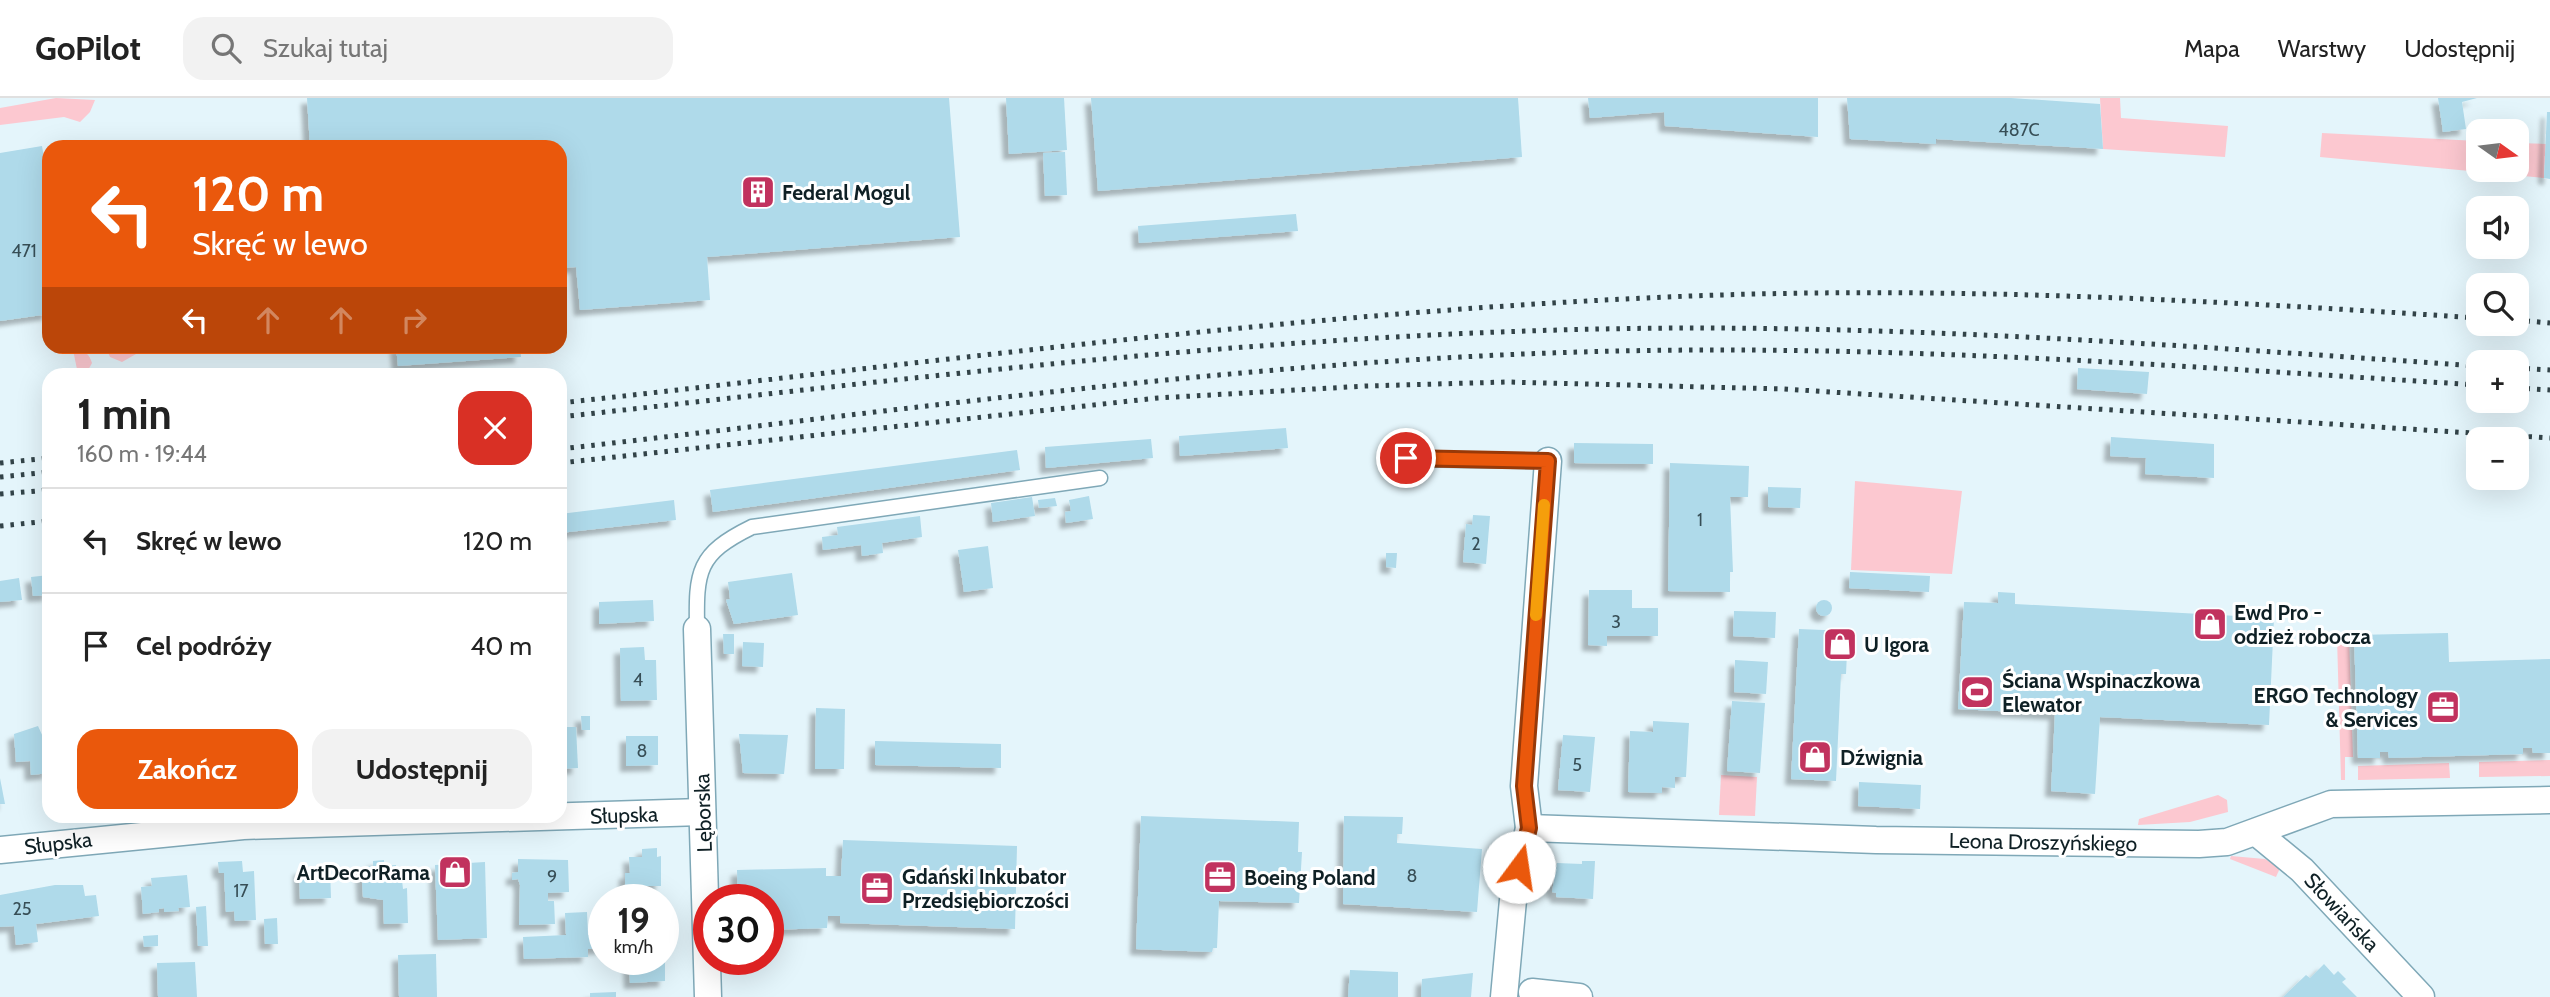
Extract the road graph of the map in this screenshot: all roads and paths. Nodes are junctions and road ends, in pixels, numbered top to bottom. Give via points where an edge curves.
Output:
1 (1406, 458) dead end
2 (1548, 461) joint
3 (1100, 478) dead end
4 (697, 629) joint
5 (2550, 800) edge
6 (702, 812) junction
7 (567, 816) edge
8 (341, 823) edge
9 (1529, 828) junction
10 (2257, 833) junction
11 (0, 850) edge
12 (1532, 992) dead end
13 (708, 997) edge
14 (1504, 997) edge
15 (1579, 997) edge
16 (2421, 997) edge

1 - 2 lane
2 - 9 street via 1524,786
3 - 4 lane via 752,527 710,555 698,571
4 - 6 street, Lęborska
5 - 10 street, Leona Droszyńskiego via 2331,804
6 - 7 street, Słupska
6 - 13 street, Lęborska
8 - 11 street, Słupska via 124,835
9 - 10 street, Leona Droszyńskiego via 1890,841 2173,844 2227,842
9 - 14 street via 1513,900
10 - 16 street, Słowiańska via 2302,870
12 - 15 street

